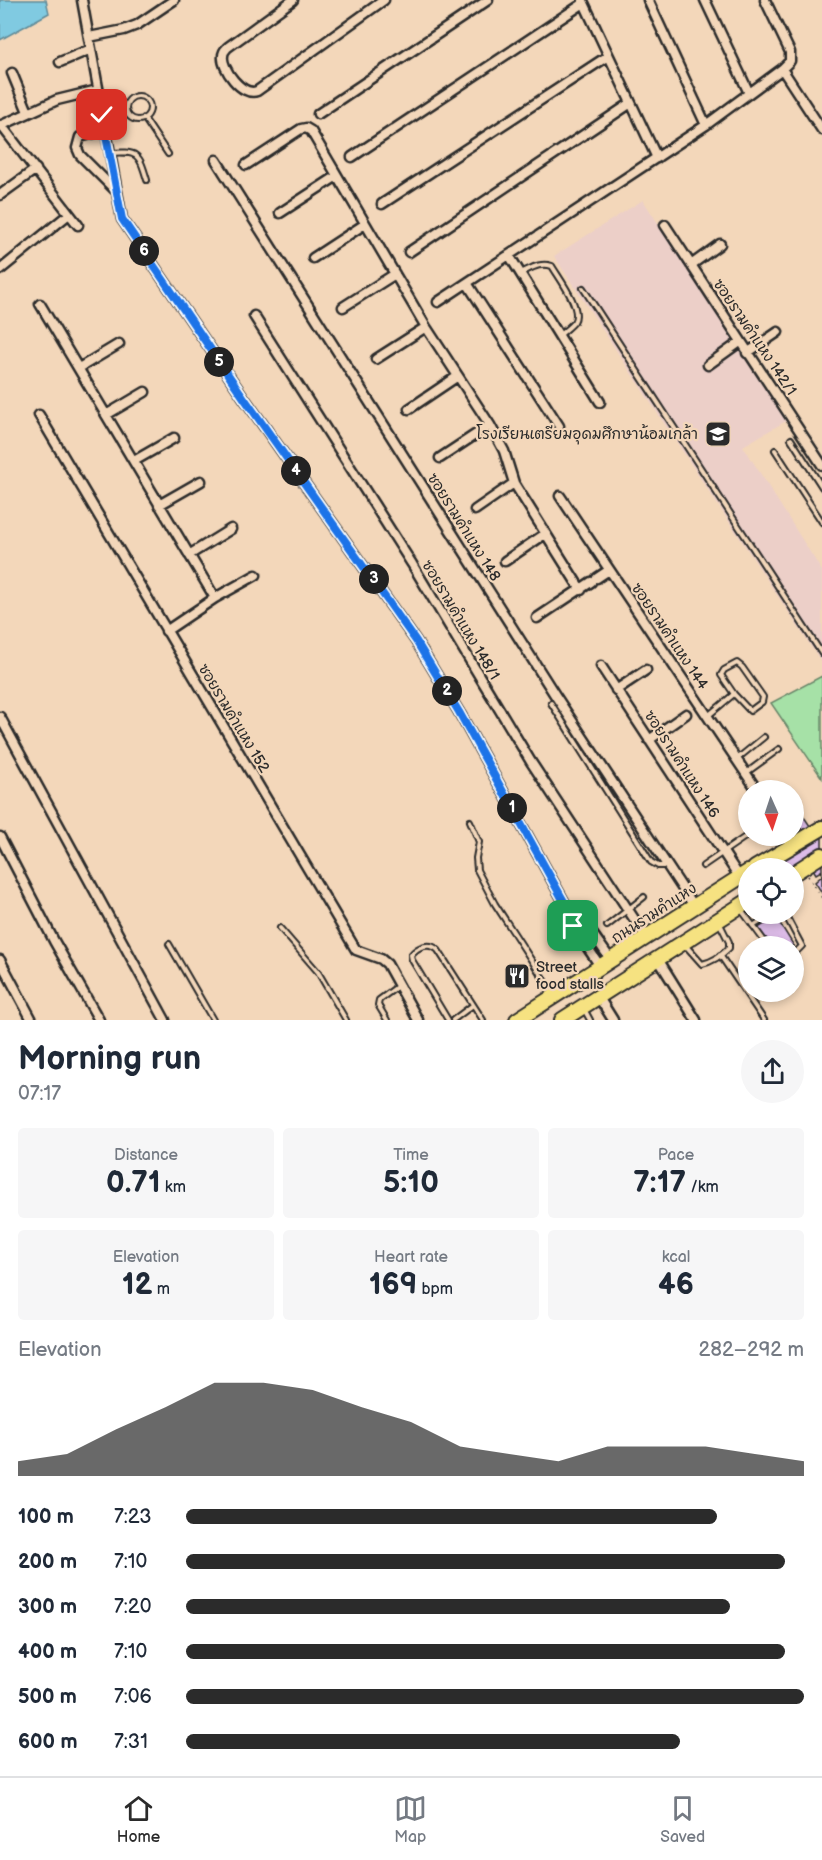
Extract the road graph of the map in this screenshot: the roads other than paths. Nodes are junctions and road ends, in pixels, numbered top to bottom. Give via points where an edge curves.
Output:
1 (82, 0) edge
2 (174, 0) edge
3 (292, 0) edge
4 (384, 0) edge
5 (488, 0) edge
6 (648, 0) edge
7 (705, 0) edge
8 (765, 0) edge
9 (584, 2) edge
10 (89, 37) junction
11 (91, 50) junction
12 (608, 56) junction
13 (60, 62) dead end
14 (782, 69) junction
15 (12, 73) dead end
16 (98, 90) junction
17 (749, 93) junction
18 (631, 103) junction
19 (126, 111) junction
20 (28, 112) junction
21 (318, 114) dead end
22 (102, 115) junction
23 (144, 118) junction
24 (1, 125) edge
25 (706, 125) junction
26 (105, 130) junction
27 (822, 130) edge
28 (110, 153) junction
29 (168, 154) dead end
30 (352, 157) dead end
31 (657, 158) junction
32 (216, 160) dead end
33 (246, 165) dead end
34 (36, 169) junction
35 (337, 176) junction
36 (147, 180) dead end
37 (117, 193) junction
38 (0, 195) edge
39 (381, 204) dead end
40 (280, 213) dead end
41 (69, 214) junction
42 (365, 224) junction
43 (78, 225) dead end
44 (665, 225) dead end
45 (720, 244) dead end
46 (409, 252) dead end
47 (509, 255) junction
48 (313, 258) dead end
49 (690, 265) junction
50 (0, 270) edge
51 (521, 273) junction
52 (395, 274) junction
53 (466, 283) junction
54 (583, 288) dead end
55 (438, 302) dead end
56 (39, 304) dead end
57 (343, 307) dead end
58 (254, 316) dead end
59 (426, 327) junction
60 (778, 332) dead end
61 (559, 336) junction
62 (740, 342) junction
63 (119, 344) dead end
64 (747, 353) junction
65 (376, 359) dead end
66 (708, 365) dead end
67 (79, 368) junction
68 (458, 376) junction
69 (145, 392) dead end
70 (600, 402) dead end
71 (409, 409) dead end
72 (39, 415) dead end
73 (106, 415) junction
74 (490, 425) junction
75 (559, 426) dead end
76 (174, 438) dead end
77 (791, 439) dead end
78 (775, 450) dead end
79 (440, 458) dead end
80 (134, 461) junction
81 (822, 465) edge
82 (201, 481) dead end
83 (514, 483) junction
84 (822, 487) edge
85 (560, 496) dead end
86 (159, 505) junction
87 (475, 510) dead end
88 (822, 522) edge
89 (231, 529) dead end
90 (545, 534) junction
91 (189, 555) junction
92 (505, 561) dead end
93 (609, 570) junction
94 (256, 575) dead end
95 (581, 590) junction
96 (215, 598) junction
97 (537, 618) dead end
98 (166, 631) junction
99 (822, 654) edge
100 (601, 666) dead end
101 (646, 670) dead end
102 (616, 690) junction
103 (734, 694) junction
104 (551, 703) dead end
105 (686, 714) dead end
106 (708, 716) junction
107 (0, 717) edge
108 (764, 737) dead end
109 (649, 740) junction
110 (779, 749) dead end
111 (737, 759) junction
112 (746, 772) junction
113 (751, 780) edge
114 (470, 821) dead end
115 (822, 828) edge
116 (804, 835) edge
117 (0, 837) edge
118 (738, 842) edge
119 (782, 846) edge
120 (723, 852) junction
121 (822, 855) edge
122 (767, 858) edge
123 (666, 866) junction
124 (703, 866) dead end
125 (804, 867) edge
126 (738, 868) edge
127 (738, 879) edge
128 (645, 897) dead end
129 (694, 906) junction
130 (738, 908) edge
131 (627, 910) junction
132 (718, 921) junction
133 (756, 924) edge
134 (607, 926) dead end
135 (753, 926) joint
136 (280, 928) dead end
137 (760, 936) edge
138 (646, 937) junction
139 (684, 942) junction
140 (169, 944) dead end
141 (720, 955) junction
142 (658, 959) junction
143 (0, 960) edge
144 (605, 963) junction
145 (398, 986) junction
146 (554, 996) junction
147 (598, 996) junction
148 (473, 1005) junction
149 (582, 1006) junction
150 (33, 1020) edge
151 (99, 1020) edge
152 (165, 1020) edge
153 (213, 1020) edge
154 (346, 1020) edge
155 (387, 1020) edge
156 (418, 1020) edge
157 (451, 1020) edge
158 (483, 1020) edge
159 (517, 1020) edge
160 (562, 1020) edge
161 (590, 1020) edge
162 (613, 1020) edge
163 (696, 1020) edge
164 (764, 1020) edge

1 - 10 street
2 - 10 street via 137,25
3 - 4 street via 224,52 228,71 246,92 257,91
5 - 21 street
6 - 25 street
7 - 17 street
8 - 14 street via 790,52 790,61
9 - 12 street
9 - 30 street
10 - 11 street
11 - 13 street
11 - 16 street
12 - 18 street
12 - 39 street
14 - 17 street
14 - 27 street
15 - 20 street
16 - 20 street
16 - 22 street
17 - 25 street
18 - 31 street
18 - 46 street
19 - 22 lane
19 - 23 lane via 133,119
19 - 23 lane via 131,98 142,97 150,105
20 - 24 street
22 - 26 street
23 - 29 lane
24 - 34 street
25 - 31 street
26 - 28 street
26 - 37 street via 80,137 77,148
28 - 36 lane via 135,153
28 - 37 street
31 - 47 street
32 - 123 street, ซอยรามคำแหง 148
33 - 35 street via 306,128
34 - 38 street
34 - 41 street
35 - 40 street
35 - 42 street
37 - 144 street via 122,219 128,228 416,641 572,916 573,926
41 - 43 street
41 - 50 street
42 - 48 street
42 - 52 street
44 - 49 street, ซอยรามคำแหง 142/1
45 - 49 street
47 - 51 street
47 - 53 street
49 - 62 street, ซอยรามคำแหง 142/1
51 - 61 street
51 - 61 lane via 538,265 552,266 577,313 575,321
52 - 57 street
52 - 59 street
53 - 55 street
53 - 75 street
54 - 99 lane
56 - 67 street
58 - 131 street, ซอยรามคำแหง 148/1
59 - 65 street
59 - 68 street
60 - 64 street
61 - 70 street
62 - 64 street, ซอยรามคำแหง 142/1
62 - 66 street
63 - 67 street
64 - 81 street, ซอยรามคำแหง 142/1
67 - 73 street
68 - 71 street
68 - 74 street
69 - 73 street
72 - 98 street, ซอยรามคำแหง 152
73 - 80 street
74 - 79 street
74 - 83 street
76 - 80 street
77 - 84 lane
78 - 88 lane
80 - 86 street
82 - 86 street
83 - 87 street
83 - 90 street
85 - 93 street, ซอยรามคำแหง 144
86 - 91 street
89 - 91 street
90 - 92 street
90 - 95 street
91 - 96 street
93 - 95 street
93 - 106 street, ซอยรามคำแหง 144
94 - 96 street
95 - 97 street
96 - 98 street
98 - 145 street, ซอยรามคำแหง 152 via 356,950 381,958
100 - 102 street, ซอยรามคำแหง 146
101 - 102 street
102 - 109 street, ซอยรามคำแหง 146
103 - 103 lane via 721,675 736,663 742,666 763,700 748,711
103 - 106 lane
104 - 123 lane via 651,862
105 - 109 street
106 - 111 street, ซอยรามคำแหง 144
107 - 152 street
108 - 111 lane
109 - 120 street, ซอยรามคำแหง 146
110 - 112 lane
111 - 112 street, ซอยรามคำแหง 144
112 - 113 street, ซอยรามคำแหง 144
114 - 146 lane via 479,843 477,870
115 - 116 main road
117 - 151 street
118 - 120 lane
119 - 122 main road
120 - 124 lane
120 - 126 street, ซอยรามคำแหง 146
121 - 125 main road
123 - 129 street, ซอยรามคำแหง 148
127 - 129 main road, ถนนรามคำแหง
128 - 131 lane
129 - 138 main road, ถนนรามคำแหง
130 - 132 main road
131 - 134 lane
131 - 138 street, ซอยรามคำแหง 148/1
132 - 139 main road
132 - 141 lane via 729,942 729,948
133 - 135 lane
135 - 137 lane
136 - 154 lane via 318,972
138 - 144 main road, ถนนรามคำแหง
139 - 141 lane via 702,964
139 - 142 main road
140 - 153 lane
141 - 164 lane
142 - 147 main road
142 - 163 street
143 - 150 street
144 - 146 main road, ถนนรามคำแหง
145 - 155 lane via 379,1000
145 - 156 street, ซอยรามคำแหง 152
146 - 159 main road, ถนนรามคำแหง
147 - 149 main road
147 - 162 street
148 - 157 lane
148 - 157 lane via 434,945 414,952 412,960
148 - 158 lane
149 - 160 main road
149 - 161 lane

